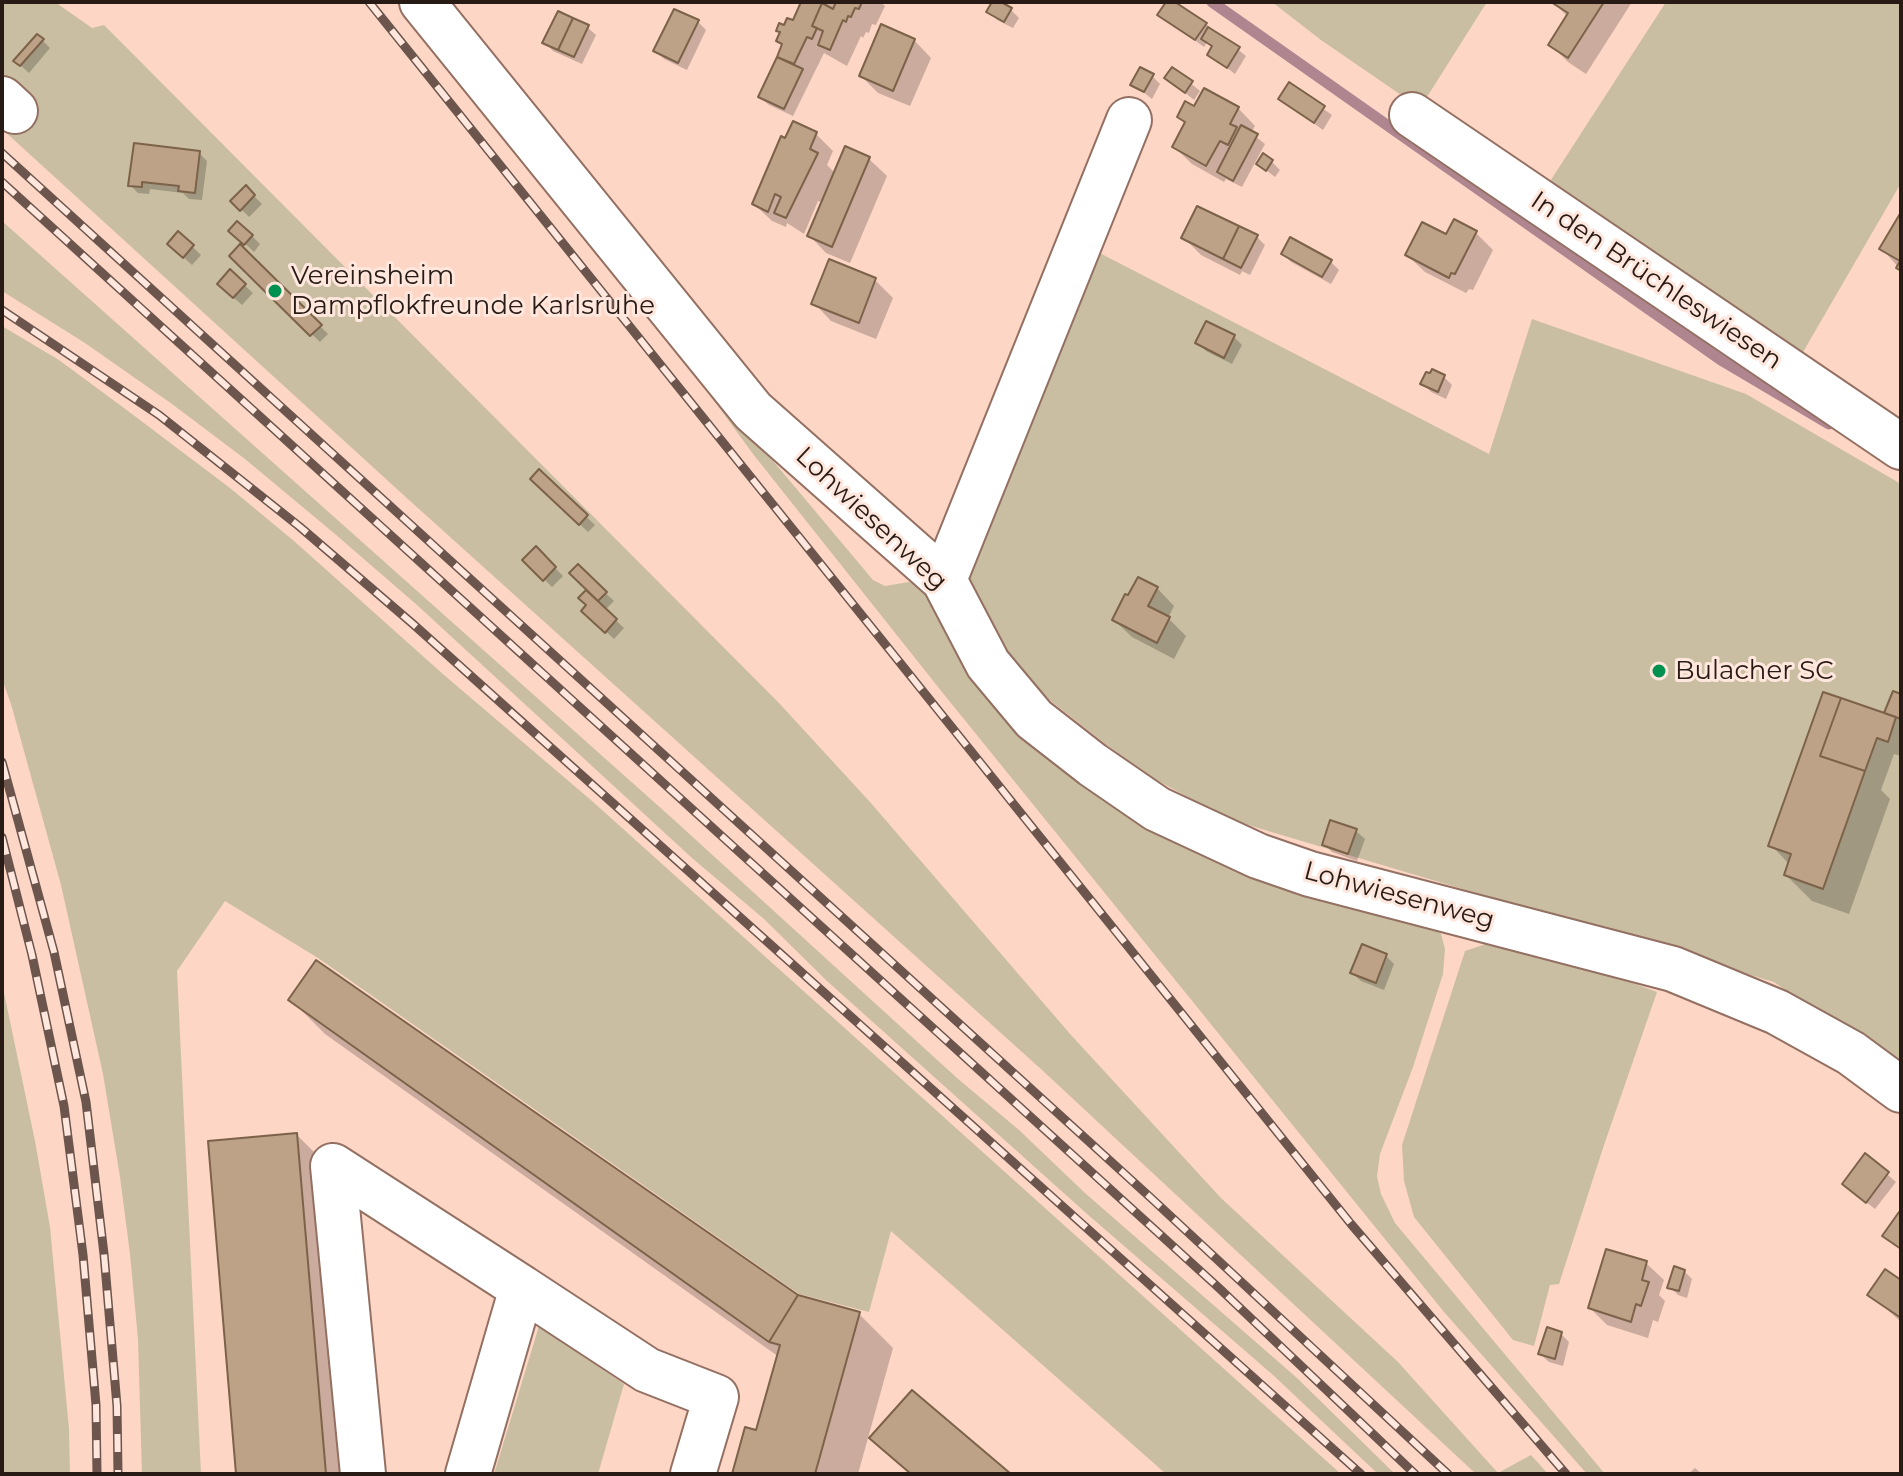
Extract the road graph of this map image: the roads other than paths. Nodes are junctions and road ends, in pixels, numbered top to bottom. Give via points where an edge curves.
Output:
1 (422, 2) edge
2 (1412, 115) dead end
3 (1129, 120) dead end
4 (1901, 447) edge
5 (944, 580) junction
6 (1901, 1090) edge
7 (522, 1288) junction
8 (363, 1474) edge
9 (468, 1474) edge
10 (693, 1474) edge

1 - 5 lane, Lohwiesenweg via 753,411
2 - 4 lane, In den Brüchleswiesen
3 - 5 lane
5 - 6 lane, Lohwiesenweg via 988,664 1034,719 1157,809 1310,874 1673,969 1777,1012 1851,1053
7 - 8 lane via 333,1166
7 - 9 lane
7 - 10 lane via 647,1370 716,1397

